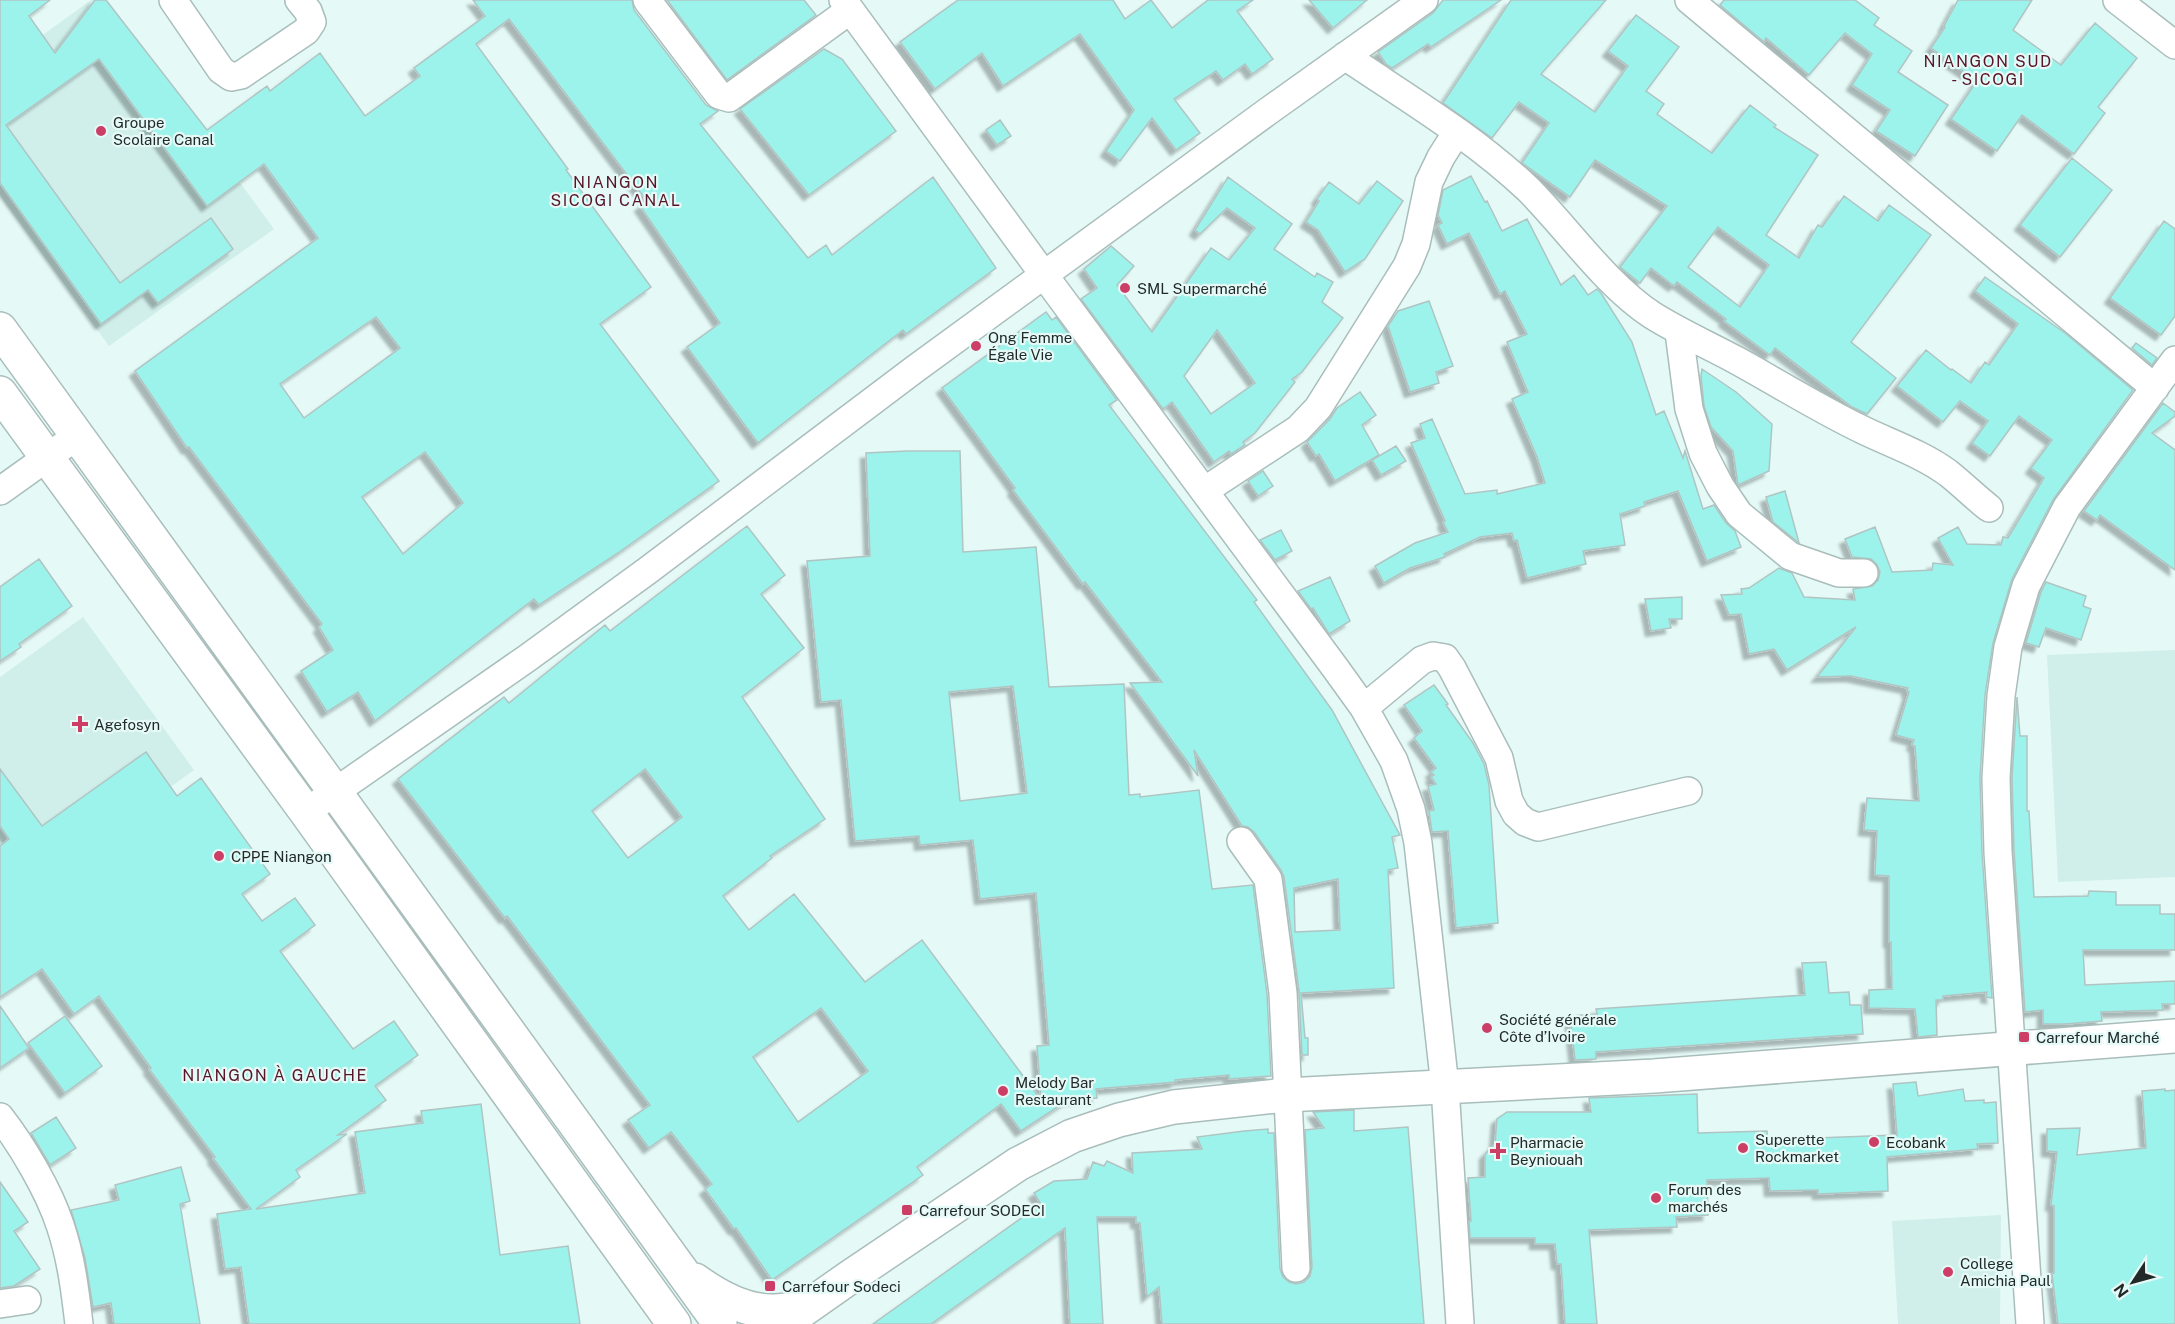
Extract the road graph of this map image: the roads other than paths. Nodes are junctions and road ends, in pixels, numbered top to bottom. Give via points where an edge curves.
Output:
1 (173, 0) edge
2 (300, 0) edge
3 (647, 0) edge
4 (1424, 0) edge
5 (1689, 0) edge
6 (2117, 0) edge
7 (846, 5) edge
8 (2175, 45) edge
9 (1345, 56) junction
10 (1457, 132) junction
11 (1044, 275) junction
12 (0, 329) edge
13 (1678, 332) junction
14 (2175, 360) edge
15 (2155, 388) junction
16 (0, 393) edge
17 (77, 436) junction
18 (47, 457) junction
19 (1204, 491) junction
20 (0, 492) edge
21 (1989, 508) dead end
22 (1864, 573) dead end
23 (1364, 708) junction
24 (1688, 791) dead end
25 (336, 792) junction
26 (306, 812) junction
27 (1241, 841) dead end
28 (2175, 1036) edge
29 (2011, 1049) junction
30 (1445, 1088) junction
31 (1286, 1095) junction
32 (0, 1117) edge
33 (1296, 1268) dead end
34 (686, 1274) junction
35 (27, 1300) dead end
36 (0, 1304) edge
37 (663, 1316) edge
38 (798, 1318) edge
39 (79, 1324) edge
40 (720, 1324) edge
41 (1460, 1324) edge
42 (2030, 1324) edge

1 - 2 street via 221,70 231,77 241,75 306,31 312,22
3 - 7 street via 719,95 729,98
4 - 9 street
5 - 15 street
6 - 8 street
7 - 11 street
9 - 10 street
9 - 11 street
10 - 13 street via 1494,158 1529,191 1622,290
10 - 19 street via 1430,182 1407,266 1318,408 1298,429
11 - 19 street
11 - 25 street via 647,571
12 - 17 main road
13 - 21 street via 1827,412 1906,448 1947,472
13 - 22 street via 1689,409 1703,453 1739,514 1790,556 1839,573
14 - 15 street
15 - 29 street via 2067,507 2026,586 2008,647 1996,778
16 - 18 main road
17 - 18 street
17 - 25 main road
18 - 20 street
18 - 26 main road
19 - 23 street
23 - 24 street via 1422,660 1433,656 1445,658 1498,758 1516,814 1538,827
23 - 30 street via 1394,761 1411,809 1420,858
25 - 26 street
25 - 34 main road
26 - 37 main road
27 - 31 street via 1268,879 1283,993
28 - 29 main road
29 - 30 main road
29 - 42 street
30 - 31 main road
30 - 41 street
31 - 33 street
31 - 38 main road via 1174,1107 1072,1136 976,1191
32 - 39 street via 60,1223 70,1258
34 - 38 main road via 709,1290 752,1309
34 - 40 main road
35 - 36 street

